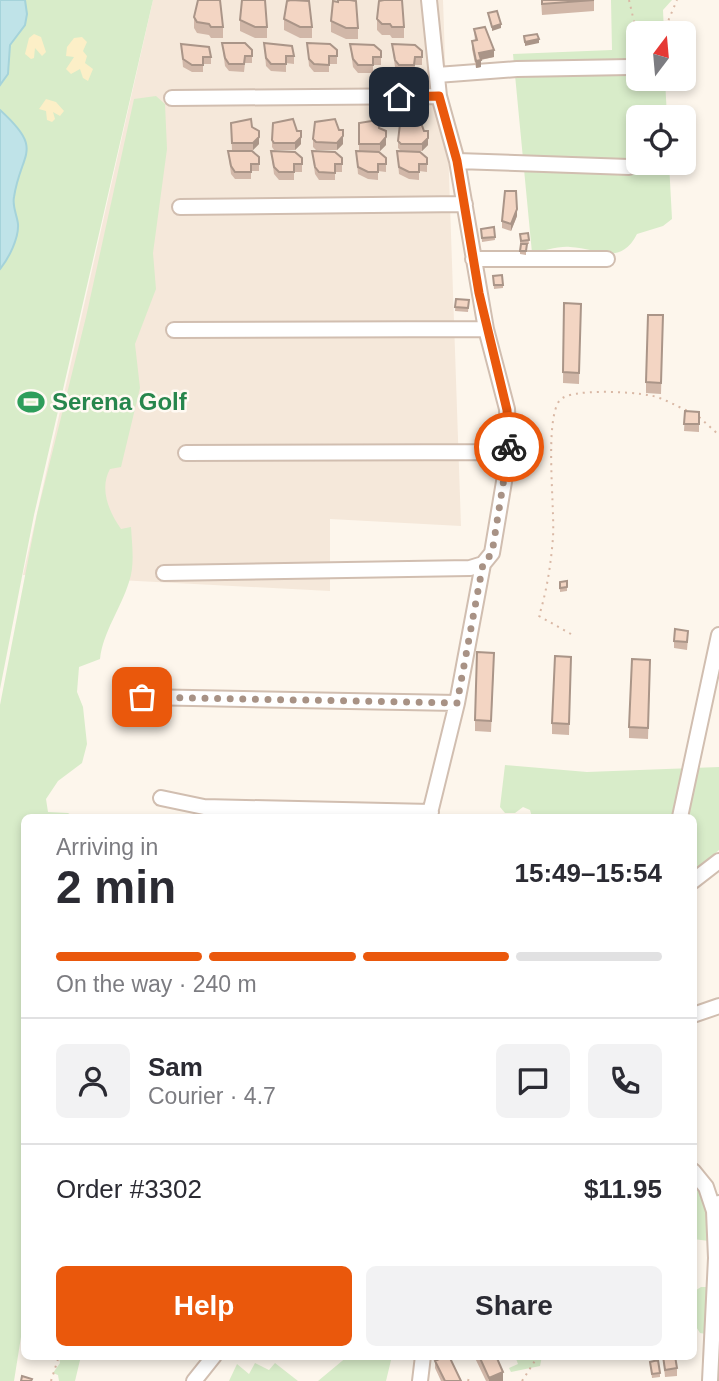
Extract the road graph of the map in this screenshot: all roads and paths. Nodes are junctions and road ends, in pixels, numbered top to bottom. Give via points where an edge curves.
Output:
1 (429, 0) edge
2 (629, 0) edge
3 (677, 0) edge
4 (634, 21) edge
5 (668, 21) edge
6 (626, 67) edge
7 (437, 75) junction
8 (439, 96) junction
9 (172, 98) dead end
10 (457, 161) junction
11 (626, 167) edge
12 (465, 204) junction
13 (180, 207) dead end
14 (473, 259) junction
15 (607, 259) dead end
16 (486, 329) junction
17 (174, 330) dead end
18 (719, 435) edge
19 (509, 452) junction
20 (186, 453) dead end
21 (483, 564) junction
22 (164, 573) dead end
23 (571, 634) dead end
24 (719, 635) edge
25 (142, 697) dead end
26 (457, 703) junction
27 (161, 798) dead end
28 (402, 814) edge
29 (430, 814) edge
30 (681, 814) edge
31 (719, 861) edge
32 (697, 878) edge
33 (719, 1006) edge
34 (697, 1013) edge
35 (697, 1176) edge
36 (717, 1207) edge
37 (713, 1299) junction
38 (719, 1314) edge
39 (58, 1360) edge
40 (211, 1360) edge
41 (423, 1360) edge
42 (535, 1360) edge
43 (719, 1375) edge
44 (51, 1381) edge
45 (194, 1381) edge
46 (420, 1381) edge
47 (522, 1381) edge
48 (710, 1381) edge
49 (716, 1381) edge

1 - 7 street
2 - 4 path
3 - 5 path
6 - 7 street
7 - 8 street
8 - 9 street
8 - 10 street
10 - 11 street
10 - 12 street
12 - 13 street
12 - 14 street
14 - 15 street
14 - 16 street
16 - 17 street
16 - 19 street via 507,410
18 - 23 path via 696,415 649,395 572,392 560,400 551,432 553,540 539,616
19 - 20 street
19 - 21 street via 492,553
21 - 22 street via 470,568
21 - 26 street
24 - 30 street
25 - 26 street
26 - 29 street
27 - 28 street via 204,807
31 - 32 street
33 - 34 street
35 - 36 street
36 - 37 street
37 - 38 street
37 - 48 street
39 - 44 path
40 - 45 street
41 - 46 street
42 - 47 path
43 - 49 street

